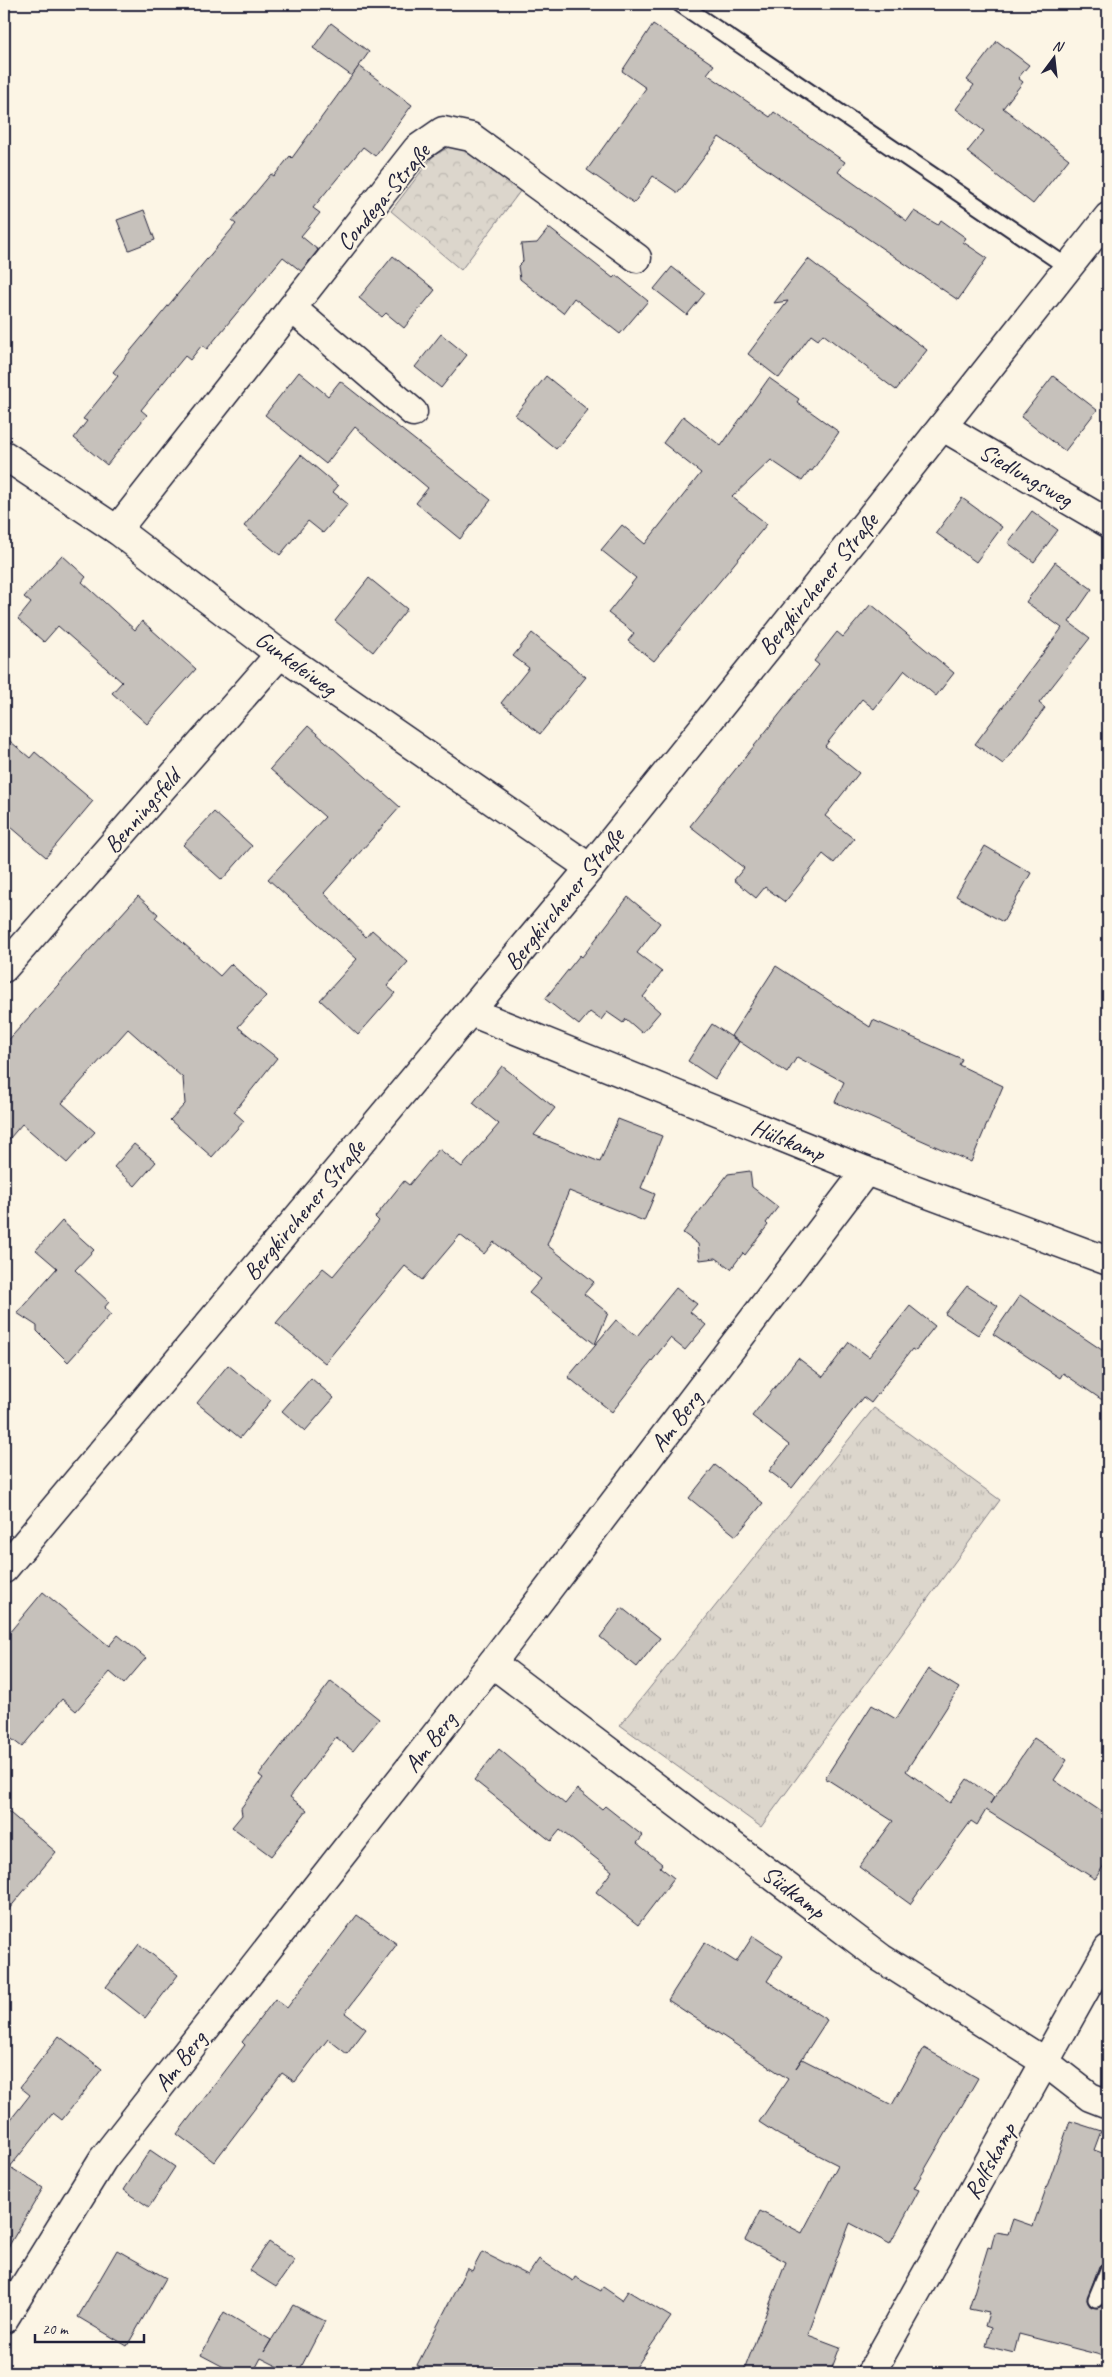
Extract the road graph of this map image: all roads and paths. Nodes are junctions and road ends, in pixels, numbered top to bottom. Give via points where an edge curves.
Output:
1 (680, 4) edge
2 (1108, 218) edge
3 (637, 258) dead end
4 (1069, 268) junction
5 (292, 308) junction
6 (413, 412) dead end
7 (943, 427) junction
8 (4, 455) edge
9 (1108, 523) edge
10 (117, 530) junction
11 (280, 654) junction
12 (590, 868) junction
13 (4, 968) edge
14 (471, 1012) junction
15 (866, 1172) junction
16 (1108, 1261) edge
17 (4, 1569) edge
18 (492, 1663) junction
19 (1108, 1949) edge
20 (1045, 2062) junction
21 (1108, 2104) edge
22 (1108, 2270) edge
23 (1096, 2299) dead end
24 (4, 2319) edge
25 (871, 2373) edge

1 - 4 lane
2 - 4 street, Bergkirchener Straße
3 - 5 street, Condega-Straße via 471,137 443,131 417,149
4 - 7 street, Bergkirchener Straße
5 - 6 street
5 - 10 street, Condega-Straße
7 - 9 street, Siedlungsweg
7 - 12 street, Bergkirchener Straße
8 - 10 street, Gunkeleiweg
10 - 11 street, Gunkeleiweg
11 - 12 street, Gunkeleiweg
11 - 13 street, Benningsfeld
12 - 14 street, Bergkirchener Straße
14 - 15 street, Hülskamp
14 - 17 street, Bergkirchener Straße
15 - 16 street, Hülskamp
15 - 18 street, Am Berg
18 - 20 street, Südkamp via 882,1958
18 - 24 street, Am Berg via 103,2159
19 - 20 street, Rolfskamp
20 - 21 street, Südkamp via 1090,2097
20 - 25 street, Rolfskamp
22 - 23 lane

